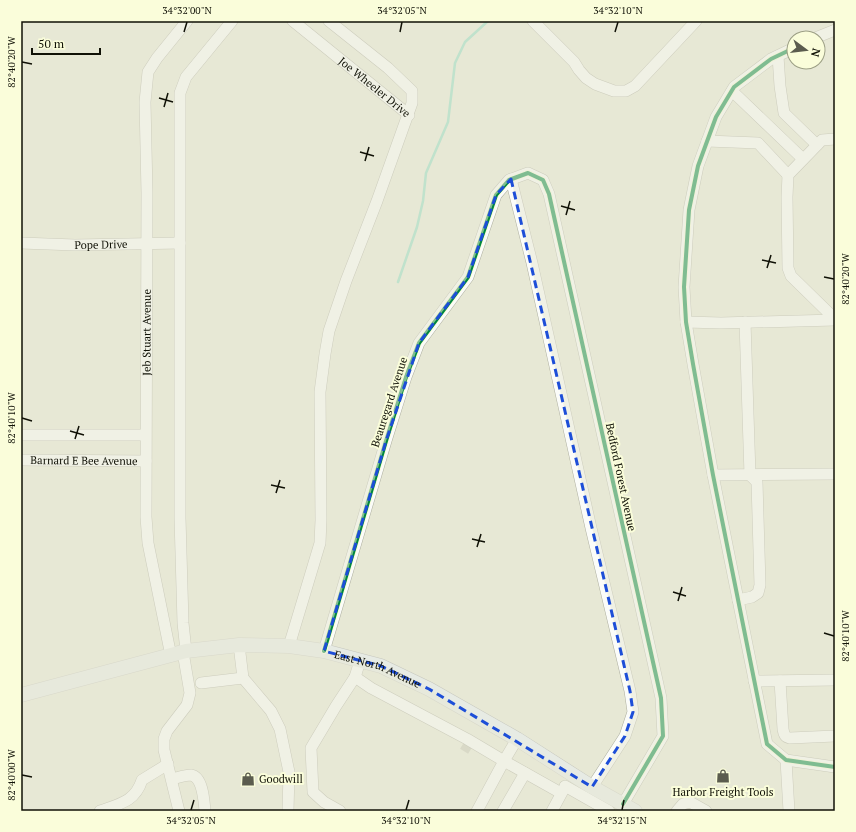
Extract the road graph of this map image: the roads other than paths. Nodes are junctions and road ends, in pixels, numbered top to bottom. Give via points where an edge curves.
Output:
1 (188, 21) edge
2 (232, 21) edge
3 (293, 21) edge
4 (329, 21) edge
5 (533, 21) edge
6 (696, 21) edge
7 (546, 25) edge
8 (786, 52) edge
9 (778, 56) junction
10 (732, 91) junction
11 (409, 115) junction
12 (835, 139) edge
13 (707, 141) junction
14 (817, 145) junction
15 (803, 159) junction
16 (788, 175) junction
17 (511, 179) junction
18 (21, 243) edge
19 (147, 243) junction
20 (180, 243) junction
21 (835, 320) edge
22 (686, 322) junction
23 (745, 322) junction
24 (145, 434) junction
25 (21, 435) edge
26 (21, 460) edge
27 (146, 460) junction
28 (835, 474) edge
29 (713, 475) junction
30 (750, 475) junction
31 (738, 600) junction
32 (239, 645) junction
33 (289, 646) junction
34 (324, 651) junction
35 (180, 653) junction
36 (360, 661) junction
37 (355, 677) junction
38 (243, 678) junction
39 (835, 680) edge
40 (754, 681) junction
41 (780, 681) junction
42 (201, 682) dead end
43 (21, 695) edge
44 (453, 731) junction
45 (835, 736) edge
46 (517, 739) junction
47 (490, 753) junction
48 (786, 760) junction
49 (504, 761) junction
50 (168, 764) junction
51 (835, 767) edge
52 (525, 774) junction
53 (172, 779) junction
54 (566, 784) junction
55 (592, 787) junction
56 (619, 808) edge
57 (100, 811) edge
58 (179, 811) edge
59 (205, 811) edge
60 (288, 811) edge
61 (340, 811) edge
62 (477, 811) edge
63 (503, 811) edge
64 (552, 811) edge
65 (677, 811) edge
66 (706, 811) edge
67 (789, 811) edge

1 - 19 street, Jeb Stuart Avenue via 148,72 145,102
2 - 20 street via 186,77 180,93
3 - 11 street, Joe Wheeler Drive
4 - 11 street, Joe Wheeler Drive via 388,68 412,91
5 - 7 street
6 - 7 street via 635,86 626,91 604,88 586,78
8 - 9 street
9 - 10 street
9 - 14 street via 784,113
10 - 13 street via 716,117
10 - 15 street
11 - 33 street via 329,331 320,392 320,544
12 - 14 street via 822,140
13 - 16 street via 758,143
13 - 22 street via 698,166 689,210 684,287
14 - 15 street
15 - 16 street
16 - 21 street via 788,268 791,276
17 - 34 street, Beauregard Avenue via 496,195 468,277 416,350 386,441
17 - 55 street via 536,278 633,712 625,736
17 - 56 street, Bedford Forest Avenue via 528,172 543,180 549,194 661,698 664,736
18 - 19 street, Pope Drive
19 - 20 street, Pope Drive
19 - 24 street, Jeb Stuart Avenue
20 - 35 street via 180,518 183,623
21 - 23 street
22 - 23 street
22 - 29 street
23 - 30 street
24 - 25 street
24 - 27 street, Jeb Stuart Avenue
26 - 27 street, Barnard E Bee Avenue
27 - 35 street, Jeb Stuart Avenue via 148,543
28 - 30 street
29 - 30 street
29 - 31 street
30 - 31 street via 757,482 760,585 758,593
31 - 40 street
32 - 33 main road, East North Avenue
32 - 35 main road, East North Avenue
32 - 38 street
33 - 34 main road, East North Avenue
34 - 36 main road, East North Avenue
35 - 43 main road, East North Avenue
35 - 50 street via 190,693 187,705 164,739
36 - 37 street
36 - 46 main road, East North Avenue via 381,666 429,689
37 - 44 street
37 - 61 street via 311,748 313,792
38 - 42 street
38 - 60 street via 271,711 280,729 289,772
39 - 41 street
40 - 41 street
40 - 48 street via 767,744
41 - 45 street via 784,735 790,738
44 - 47 street
44 - 47 street via 467,746 480,753
46 - 49 street
46 - 54 main road, East North Avenue
47 - 49 street
48 - 51 street
48 - 67 street
49 - 52 street
49 - 62 street
50 - 53 street
50 - 57 street via 142,780 139,789 124,803
52 - 54 street
52 - 63 street
53 - 58 street
53 - 59 street via 191,775 197,778 201,784
54 - 55 main road, East North Avenue
54 - 56 street
54 - 64 street
55 - 56 main road, East North Avenue
65 - 66 street via 682,804 690,802

